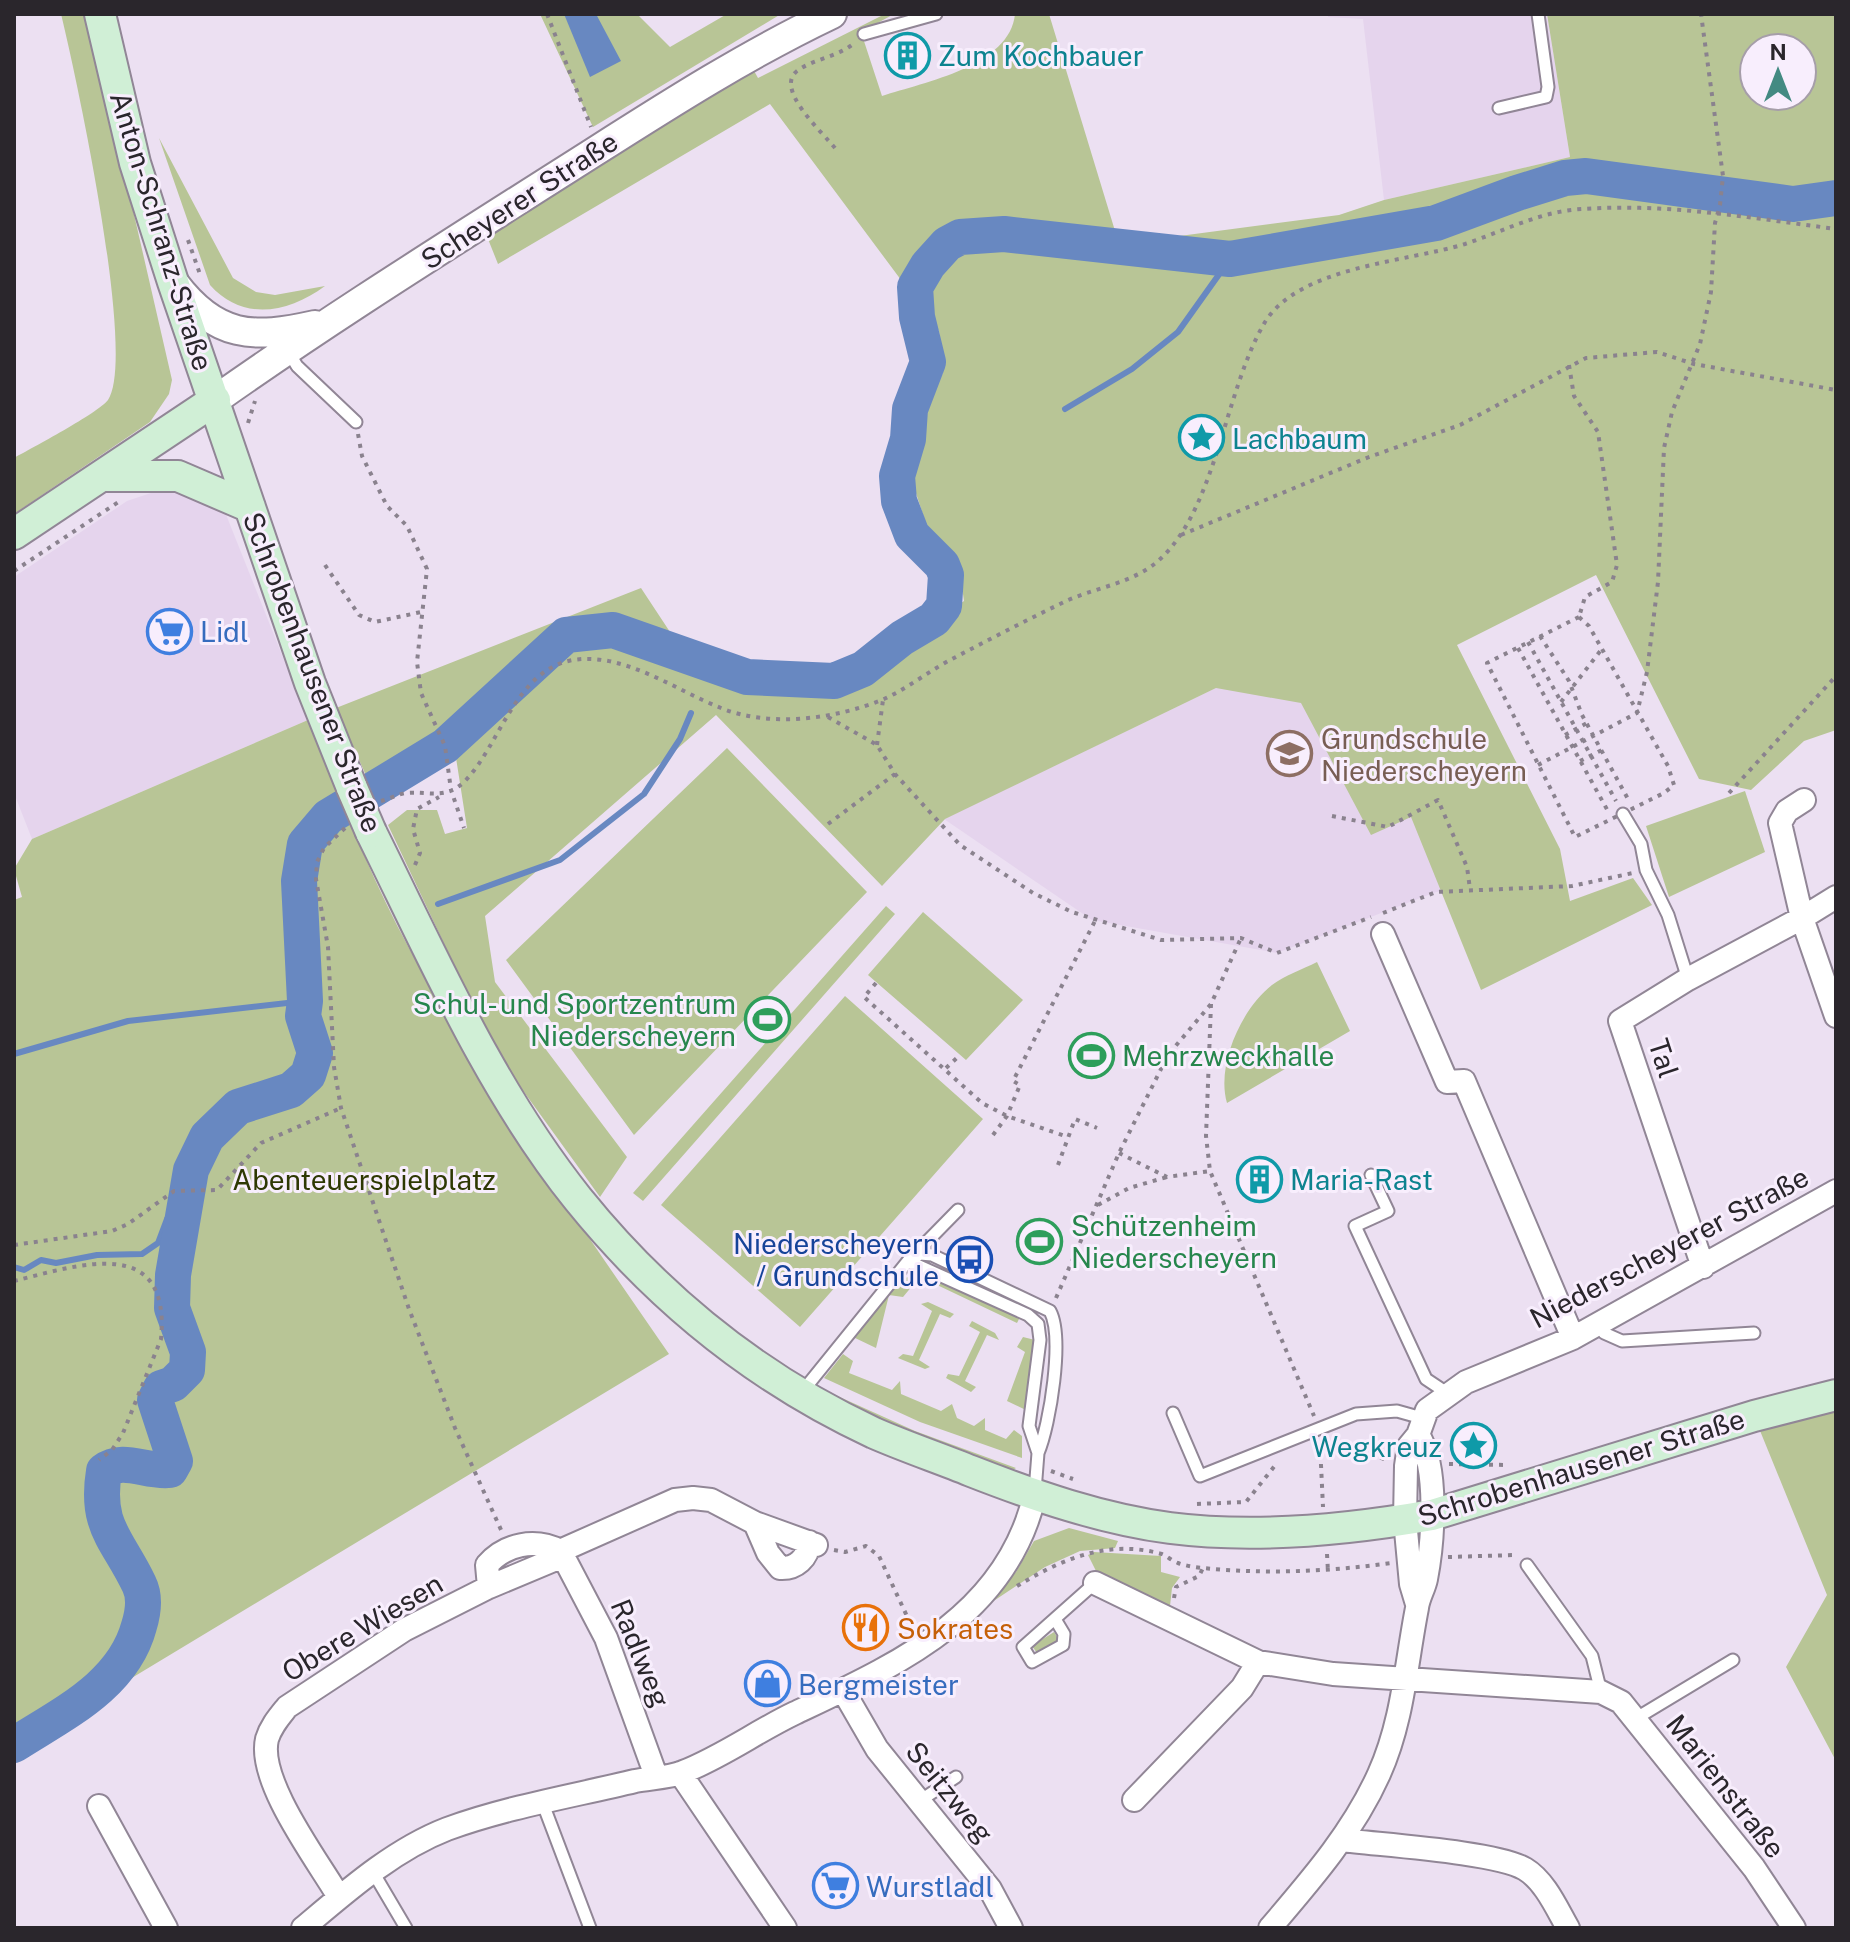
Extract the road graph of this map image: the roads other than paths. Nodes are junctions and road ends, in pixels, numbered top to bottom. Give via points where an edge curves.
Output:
1 (100, 14) edge
2 (832, 14) edge
3 (936, 14) edge
4 (1538, 14) edge
5 (908, 18) edge
6 (864, 34) road end
7 (1499, 108) dead end
8 (173, 282) junction
9 (331, 322) junction
10 (287, 351) junction
11 (215, 400) junction
12 (356, 422) road end
13 (101, 476) junction
14 (250, 507) junction
15 (14, 534) edge
16 (1804, 800) dead end
17 (1622, 814) road end
18 (1836, 897) edge
19 (1802, 918) junction
20 (1383, 934) dead end
21 (1688, 979) junction
22 (1836, 1016) edge
23 (1371, 1175) dead end
24 (1836, 1191) edge
25 (958, 1210) dead end
26 (908, 1261) junction
27 (1703, 1267) junction
28 (1599, 1323) junction
29 (1754, 1333) dead end
30 (1573, 1338) junction
31 (801, 1392) junction
32 (1447, 1393) junction
33 (1836, 1395) edge
34 (1173, 1413) dead end
35 (1420, 1427) junction
36 (1038, 1453) junction
37 (1035, 1494) junction
38 (1419, 1518) junction
39 (755, 1523) junction
40 (561, 1553) junction
41 (1527, 1565) dead end
42 (1095, 1583) joint
43 (489, 1587) junction
44 (1055, 1619) dead end
45 (1733, 1660) dead end
46 (1258, 1662) junction
47 (1405, 1680) junction
48 (844, 1692) junction
49 (1601, 1692) junction
50 (1635, 1719) junction
51 (680, 1773) junction
52 (656, 1776) junction
53 (956, 1777) dead end
54 (1134, 1800) dead end
55 (917, 1802) junction
56 (543, 1804) junction
57 (99, 1806) dead end
58 (1342, 1840) junction
59 (373, 1872) junction
60 (339, 1897) junction
61 (166, 1928) edge
62 (303, 1928) edge
63 (406, 1928) edge
64 (590, 1928) edge
65 (785, 1928) edge
66 (1011, 1928) edge
67 (1270, 1928) edge
68 (1568, 1928) edge
69 (1794, 1928) edge

1 - 8 main road, Anton-Schranz-Straße via 135,163
2 - 9 street, Scheyerer Straße via 674,101
3 - 5 lane
4 - 7 lane via 1546,97
5 - 6 lane
8 - 9 street via 201,314 230,328 263,334
8 - 11 main road, Anton-Schranz-Straße
9 - 10 street, Scheyerer Straße
10 - 11 street, Scheyerer Straße
10 - 12 lane
11 - 13 main road
11 - 14 main road, Schrobenhausener Straße
13 - 14 main road via 178,476
13 - 15 main road
14 - 31 main road, Schrobenhausener Straße, bridge via 352,788 358,830 502,1088 577,1197 627,1255 699,1323
16 - 19 street via 1780,823
17 - 21 lane via 1641,844
18 - 19 street, Tal
19 - 21 street, Tal
19 - 22 street
20 - 30 street via 1447,1082 1464,1081
21 - 27 street, Tal via 1620,1021
23 - 32 lane via 1388,1211 1355,1226 1426,1379
24 - 27 street, Niederscheyerer Straße
25 - 26 lane
26 - 31 lane
26 - 36 lane via 1035,1319 1040,1340 1029,1426
26 - 36 lane via 932,1255 1050,1311 1057,1330
27 - 28 street, Niederscheyerer Straße
28 - 29 lane via 1604,1333 1622,1341
28 - 30 street, Niederscheyerer Straße
30 - 32 street, Niederscheyerer Straße
31 - 37 main road, Schrobenhausener Straße via 873,1432
32 - 35 street, Niederscheyerer Straße
33 - 38 main road, Schrobenhausener Straße
34 - 35 lane via 1200,1476 1374,1410 1397,1411
35 - 38 street via 1427,1447
35 - 38 street, Niederscheyerer Straße via 1406,1466
36 - 37 lane
37 - 38 main road, Schrobenhausener Straße via 1171,1528 1278,1531
37 - 48 street via 1017,1545 989,1590 951,1626
38 - 47 street via 1411,1584 1417,1604
39 - 39 street, Obere Wiesen via 813,1544 801,1561 780,1568
39 - 40 street, Obere Wiesen via 711,1500 675,1500
40 - 43 street, Obere Wiesen
40 - 43 street, Obere Wiesen via 536,1544 510,1548 487,1565
40 - 52 street, Radlweg via 612,1651
41 - 49 lane via 1592,1656
42 - 44 lane
42 - 46 street
43 - 60 street, Obere Wiesen via 404,1630 287,1707 274,1723 267,1740 268,1770
45 - 50 lane
46 - 47 street
46 - 54 street via 1249,1681
47 - 49 street
47 - 58 street via 1390,1747
48 - 51 street
48 - 55 street, Seitzweg via 877,1749
49 - 50 street, Marienstraße via 1621,1702
50 - 69 street, Marienstraße via 1754,1868
51 - 52 street
51 - 65 street
52 - 56 street
53 - 55 lane
55 - 66 street, Seitzweg via 990,1889
56 - 59 street via 448,1829
56 - 64 lane
57 - 61 street
58 - 67 street
58 - 68 street via 1523,1867 1543,1887
59 - 60 street
59 - 63 lane
60 - 62 street

